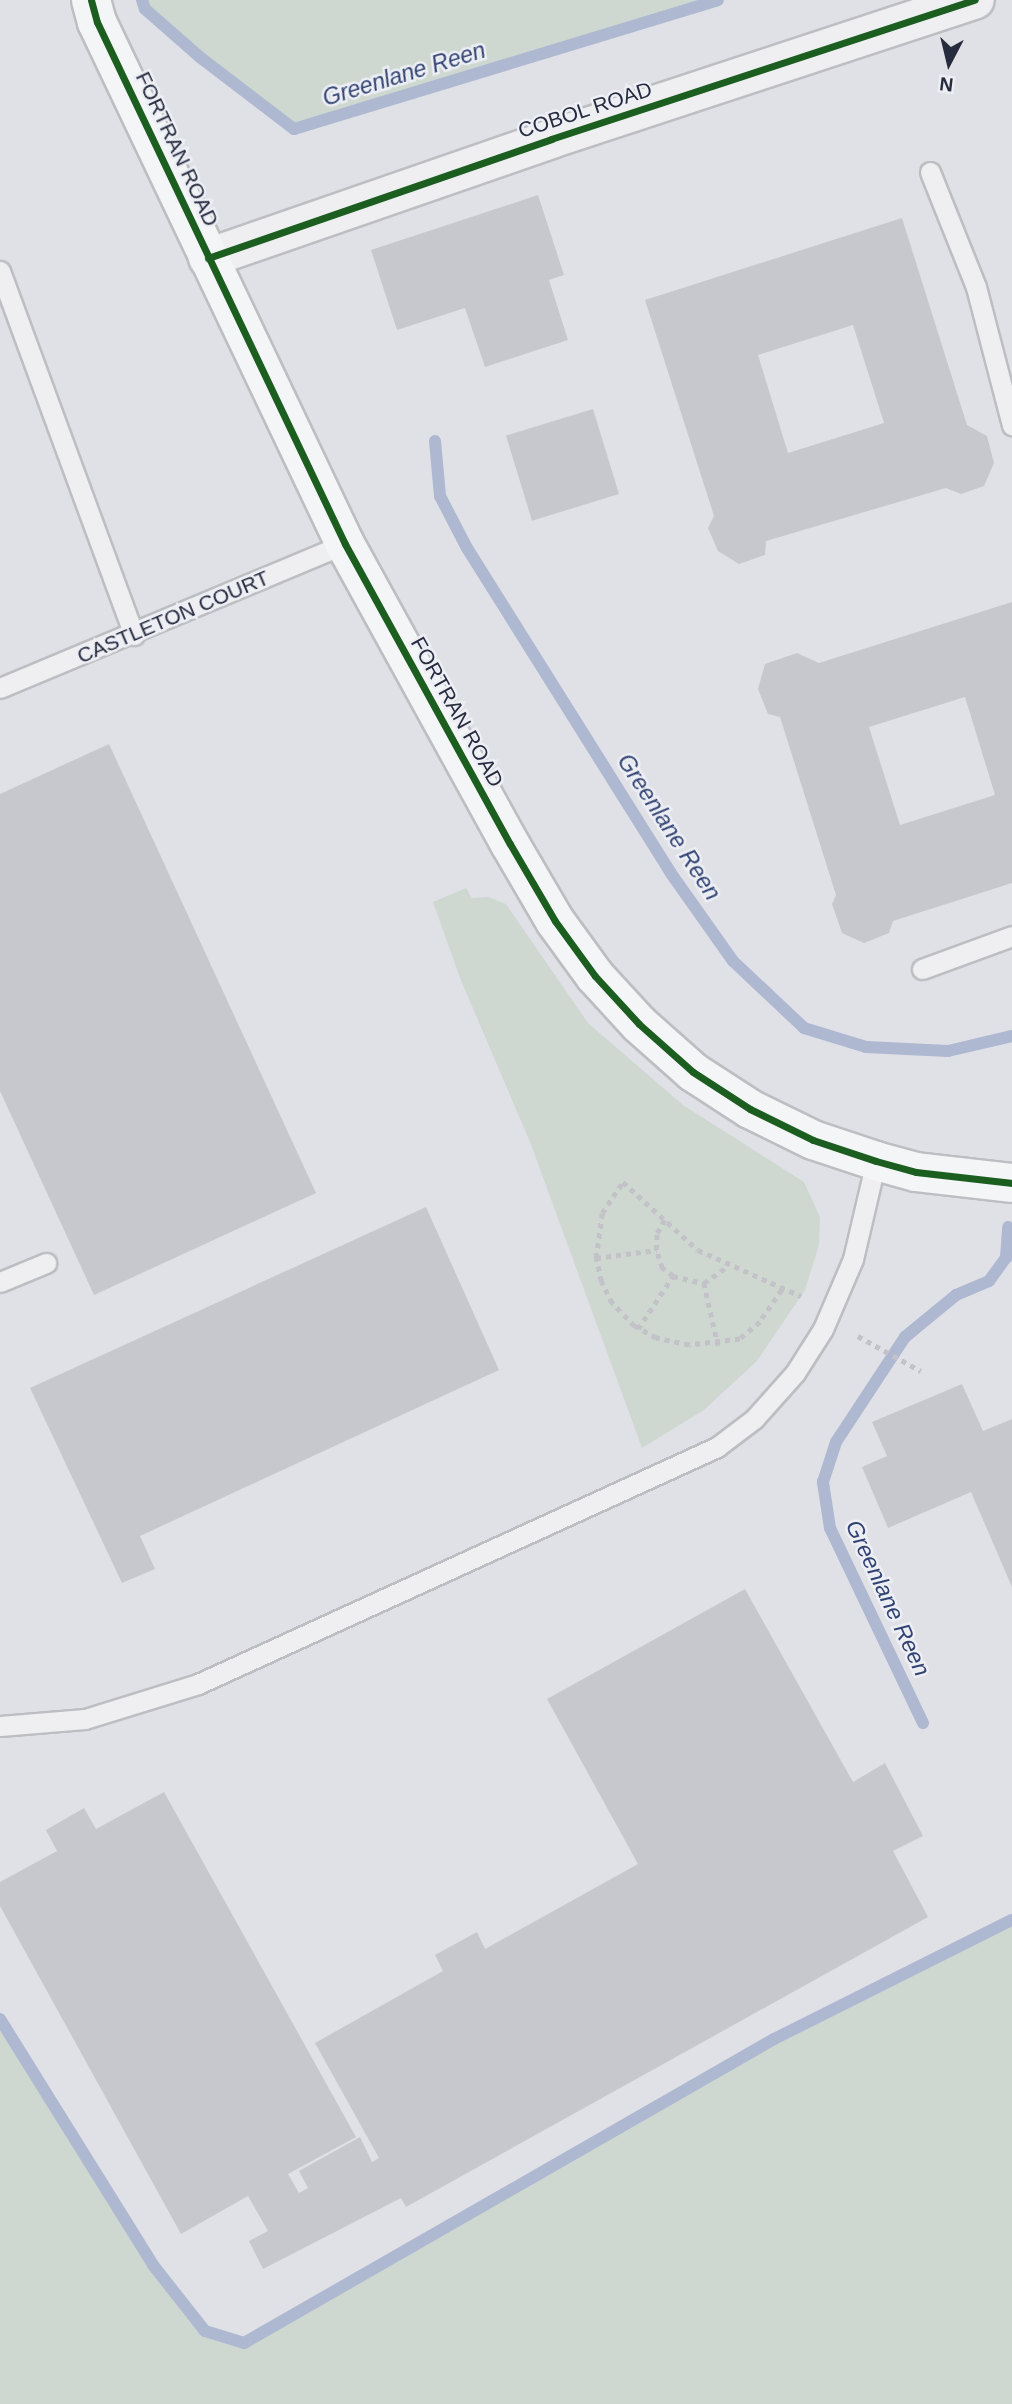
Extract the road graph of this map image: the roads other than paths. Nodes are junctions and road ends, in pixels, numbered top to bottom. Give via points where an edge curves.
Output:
1 (975, 0) edge
2 (94, 11) edge
3 (929, 172) dead end
4 (208, 258) junction
5 (0, 271) edge
6 (1012, 425) edge
7 (345, 544) junction
8 (134, 635) junction
9 (0, 688) edge
10 (1012, 936) edge
11 (922, 969) dead end
12 (876, 1161) junction
13 (1012, 1183) edge
14 (46, 1263) dead end
15 (0, 1282) edge
16 (0, 1726) edge

1 - 4 street, COBOL ROAD
2 - 4 street, FORTRAN ROAD
3 - 6 lane via 976,287
4 - 7 street, FORTRAN ROAD
5 - 8 lane
7 - 8 lane, CASTLETON COURT
7 - 12 street, FORTRAN ROAD via 510,844 595,976 693,1072 750,1110 813,1140
8 - 9 lane, CASTLETON COURT
10 - 11 lane
12 - 13 street, FORTRAN ROAD via 916,1172
12 - 16 lane via 853,1259 823,1329 795,1373 754,1419 717,1447 198,1684 85,1719
14 - 15 lane

